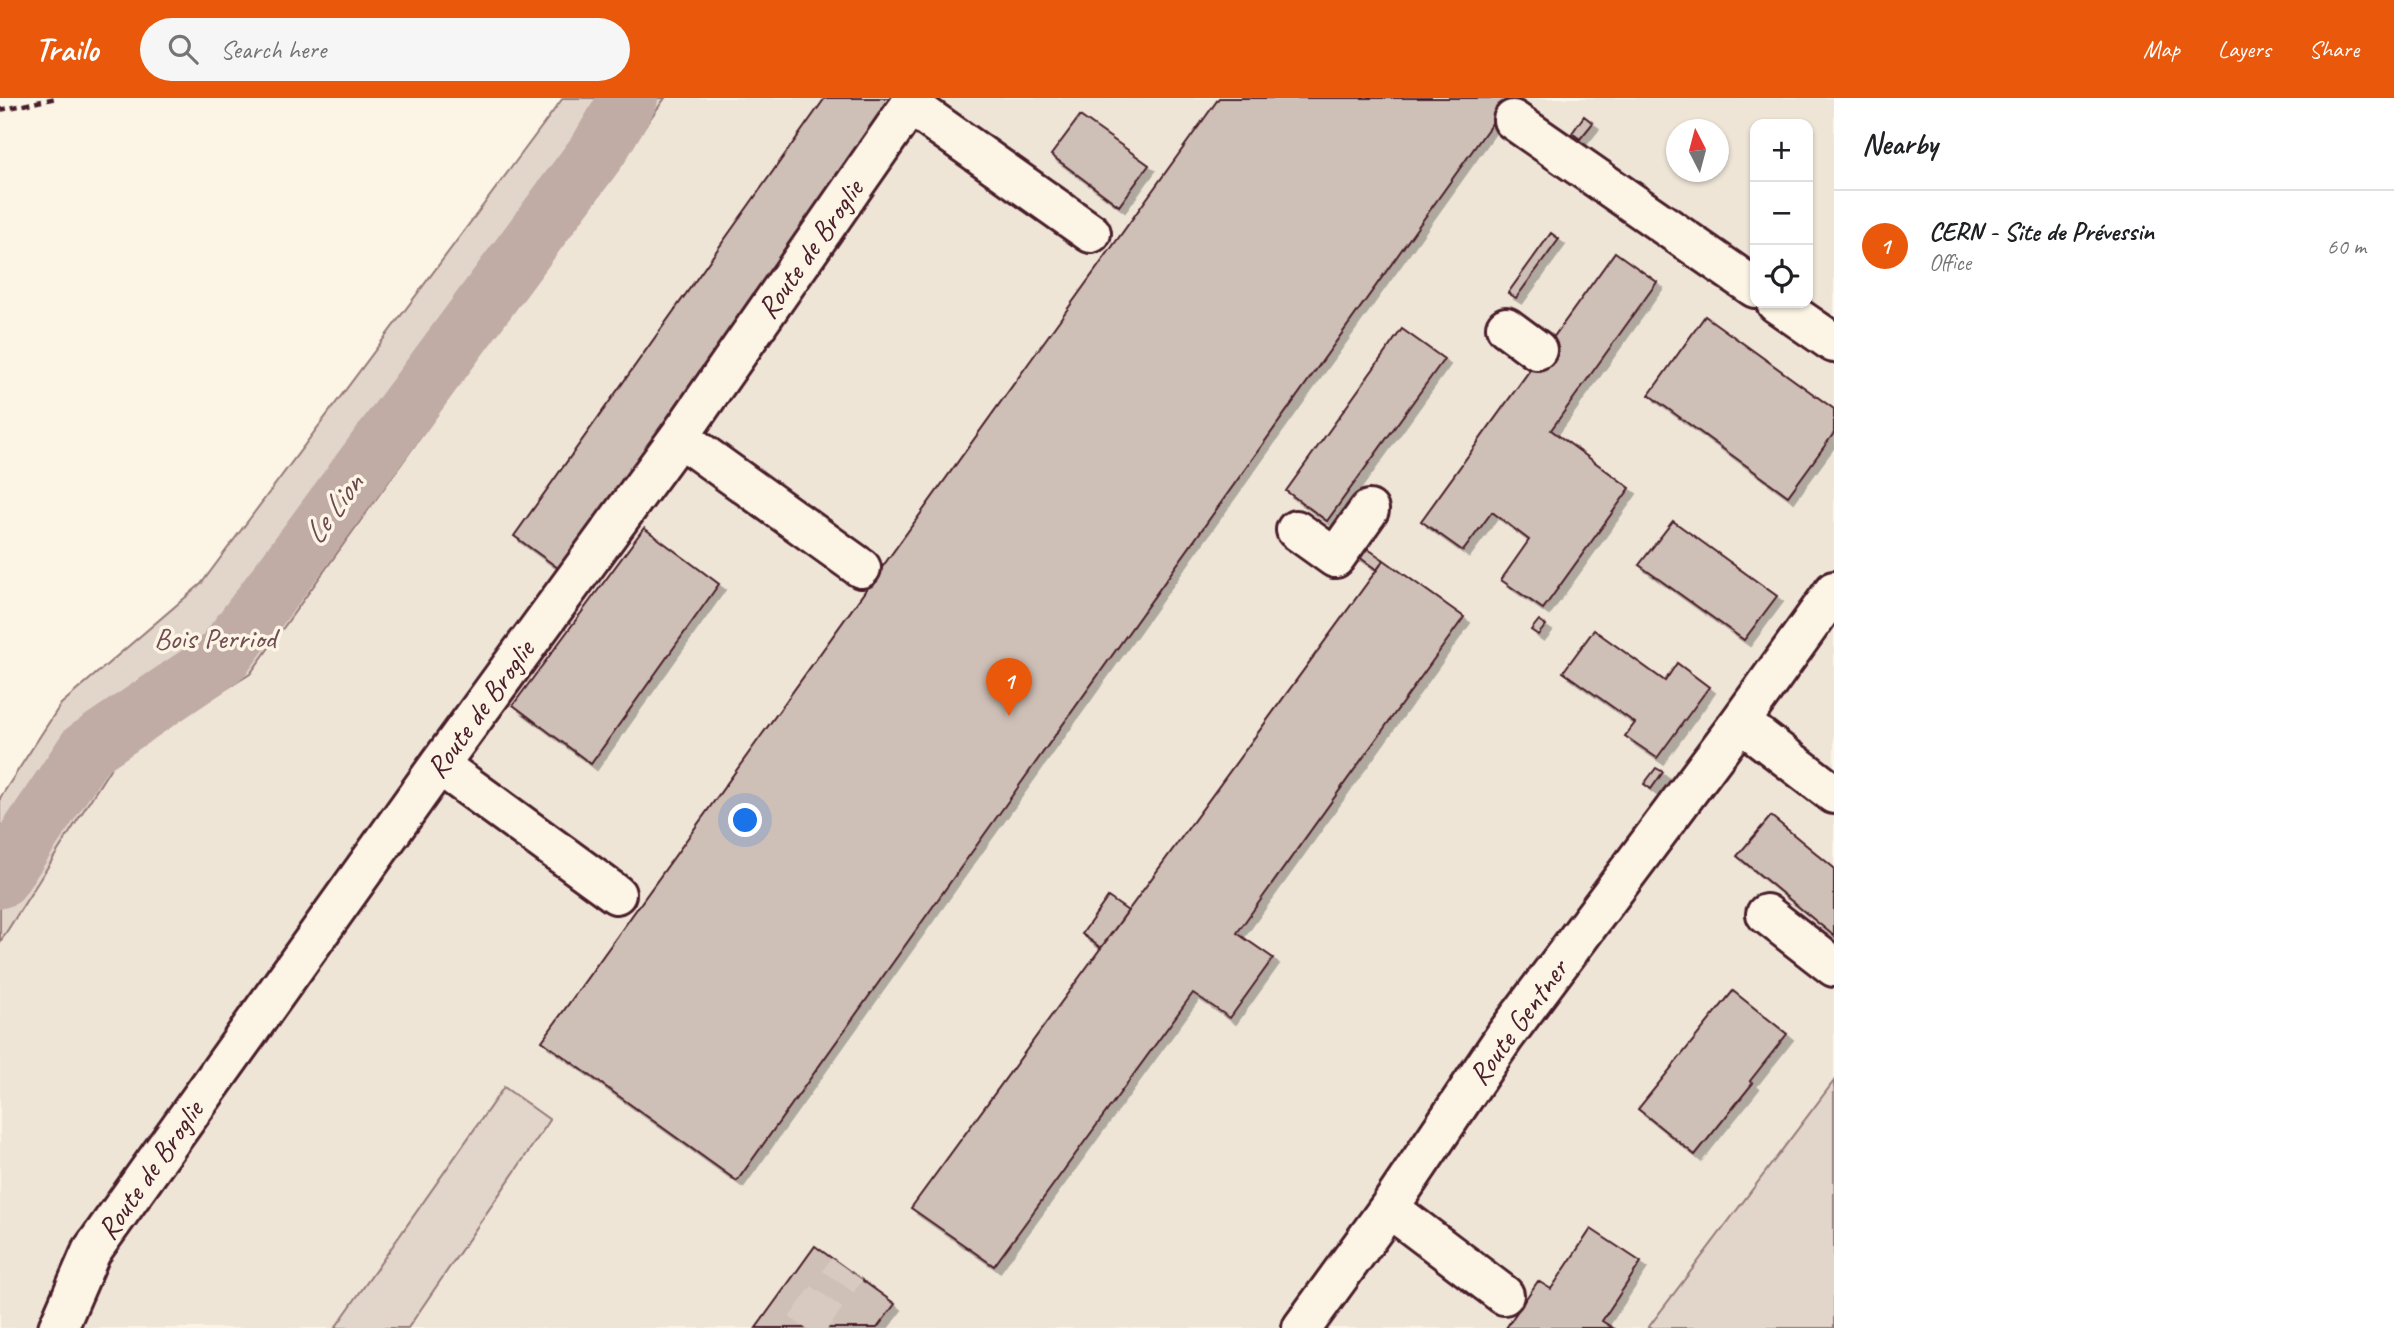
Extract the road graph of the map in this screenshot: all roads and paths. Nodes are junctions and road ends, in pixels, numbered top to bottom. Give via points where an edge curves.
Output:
1 (56, 98) edge
2 (912, 102) edge
3 (0, 110) edge
4 (1513, 120) dead end
5 (1091, 233) dead end
6 (1750, 285) edge
7 (1783, 308) edge
8 (1506, 327) dead end
9 (1834, 343) edge
10 (1537, 350) dead end
11 (679, 437) junction
12 (1369, 510) dead end
13 (1296, 530) dead end
14 (861, 568) dead end
15 (1834, 591) edge
16 (1740, 722) junction
17 (439, 765) junction
18 (1834, 794) edge
19 (616, 894) dead end
20 (1766, 914) dead end
21 (1834, 967) edge
22 (1389, 1208) junction
23 (1504, 1295) dead end
24 (58, 1328) edge
25 (1302, 1328) edge

1 - 3 path
2 - 5 street
2 - 11 street, Route de Broglie
4 - 6 street
7 - 9 street
8 - 10 street
11 - 14 street
11 - 17 street, Route de Broglie
12 - 13 street via 1335,558
15 - 16 street, Route Gentner
16 - 18 street
16 - 22 street, Route Gentner via 1505,1036
17 - 19 street
17 - 24 street, Route de Broglie via 92,1252
20 - 21 street
22 - 23 street
22 - 25 street, Route Gentner

